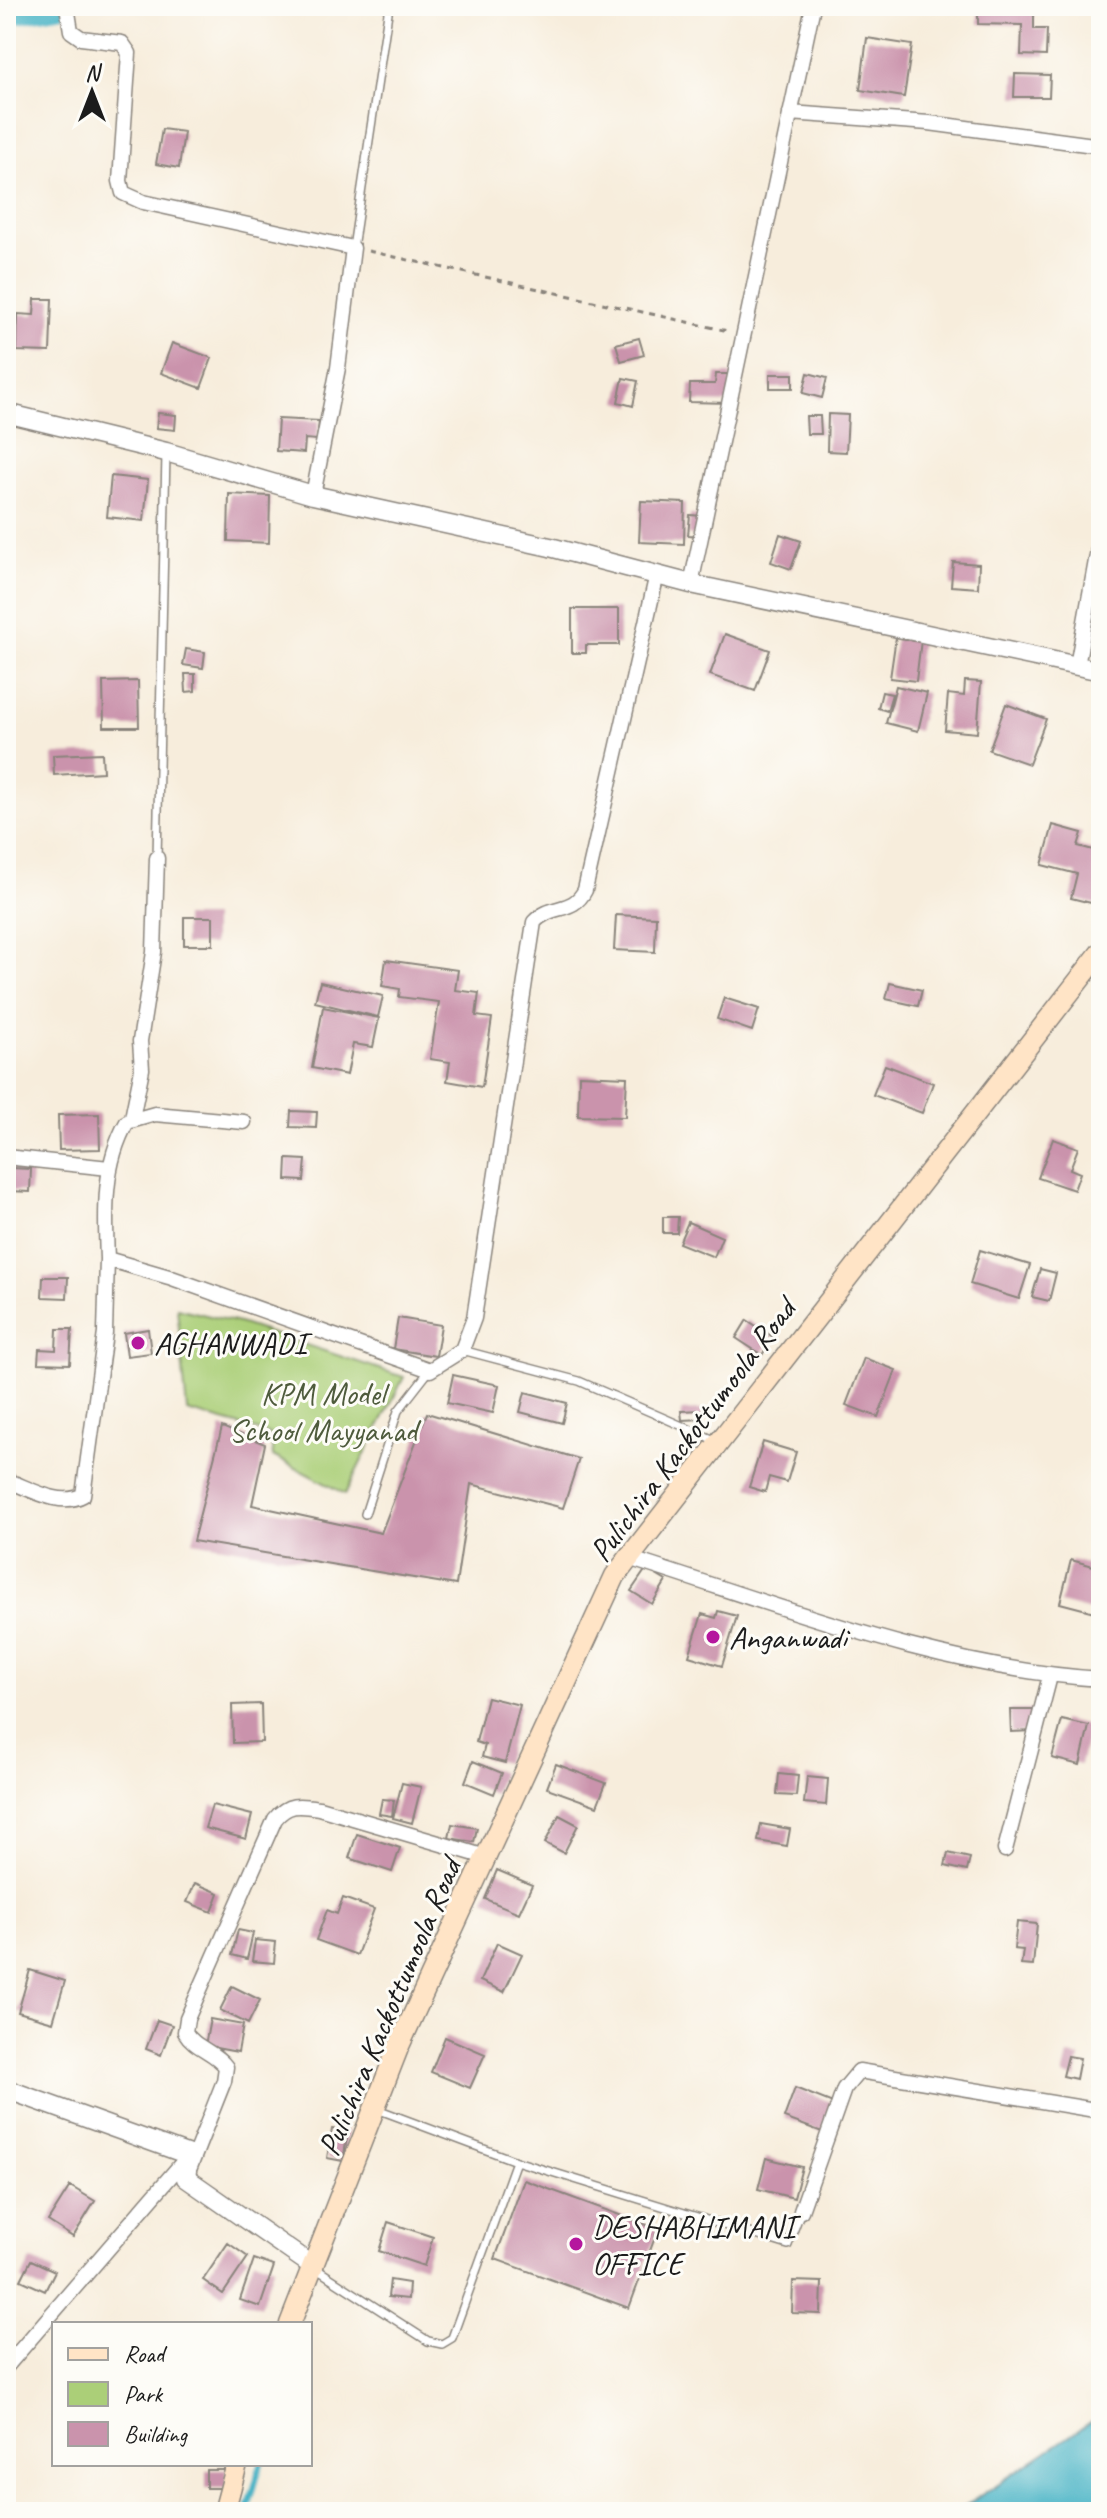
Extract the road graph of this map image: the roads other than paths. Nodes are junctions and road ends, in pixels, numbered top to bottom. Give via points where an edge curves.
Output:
1 (67, 6) edge
2 (389, 6) edge
3 (813, 6) edge
4 (790, 113) junction
5 (1101, 146) edge
6 (353, 248) junction
7 (6, 413) edge
8 (166, 452) junction
9 (313, 495) junction
10 (1101, 533) edge
11 (657, 574) junction
12 (691, 584) junction
13 (1077, 666) junction
14 (1101, 671) edge
15 (157, 858) joint
16 (1101, 952) edge
17 (132, 1118) junction
18 (244, 1122) dead end
19 (6, 1157) edge
20 (109, 1168) junction
21 (107, 1259) junction
22 (462, 1350) junction
23 (430, 1370) junction
24 (721, 1442) junction
25 (6, 1480) edge
26 (365, 1514) dead end
27 (628, 1558) junction
28 (1050, 1676) junction
29 (1101, 1679) edge
30 (1005, 1850) dead end
31 (486, 1857) junction
32 (6, 2089) edge
33 (377, 2109) junction
34 (1101, 2111) edge
35 (189, 2155) junction
36 (516, 2161) junction
37 (186, 2178) junction
38 (801, 2211) joint
39 (314, 2267) junction
40 (291, 2322) edge
41 (6, 2367) edge
42 (236, 2466) edge
43 (224, 2512) edge

1 - 6 street via 71,31 81,38 122,43 129,53 123,193 143,202
2 - 6 lane
3 - 4 street
4 - 5 street via 929,123
4 - 12 street
6 - 9 street via 338,368
7 - 8 street
8 - 9 street
8 - 15 lane
9 - 11 street
10 - 13 street
11 - 12 street
11 - 22 street via 585,890 580,900 545,911 534,922 474,1318
12 - 13 street
13 - 14 street
15 - 17 street via 154,952
16 - 24 main road, Pulichira Kackottumoola Road
17 - 18 street via 155,1114
17 - 20 street via 115,1142
19 - 20 street
20 - 21 street
21 - 23 street
21 - 25 street via 105,1333 83,1495 59,1500
22 - 23 street
22 - 24 lane via 579,1381
23 - 26 lane via 398,1411
24 - 27 main road, Pulichira Kackottumoola Road
27 - 28 street via 924,1651
27 - 31 main road, Pulichira Kackottumoola Road via 615,1576
28 - 29 street
28 - 30 street
31 - 33 main road, Pulichira Kackottumoola Road via 398,2048
31 - 37 street via 319,1808 285,1807 275,1819 187,2019 185,2032 192,2043 226,2067
32 - 35 street
33 - 36 lane
33 - 39 main road, Pulichira Kackottumoola Road
34 - 38 street via 859,2071 844,2089
35 - 37 street
35 - 41 street
36 - 38 lane via 788,2245
36 - 39 lane via 452,2338 442,2344 428,2341
37 - 39 street
39 - 40 main road, Pulichira Kackottumoola Road
42 - 43 main road

